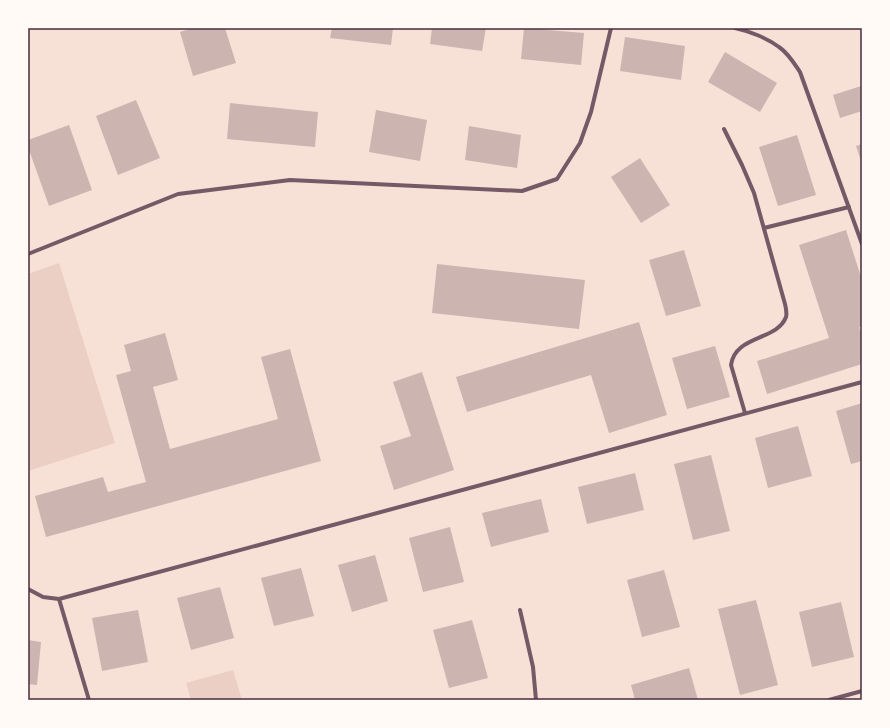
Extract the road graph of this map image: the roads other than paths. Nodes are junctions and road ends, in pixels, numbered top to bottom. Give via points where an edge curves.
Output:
1 (611, 28) edge
2 (735, 28) edge
3 (724, 129) dead end
4 (849, 207) junction
5 (764, 228) junction
6 (862, 244) edge
7 (28, 254) edge
8 (862, 382) edge
9 (745, 413) junction
10 (28, 589) edge
11 (59, 599) junction
12 (520, 610) dead end
13 (862, 691) edge
14 (89, 700) edge
15 (536, 700) edge
16 (829, 700) edge

1 - 7 street via 591,112 580,143 557,179 522,191 290,180 178,194
2 - 4 street via 747,31 779,47 800,72
3 - 5 street via 754,193
4 - 5 street
4 - 6 street
5 - 9 street via 786,316 782,324 738,349 732,357 731,365
8 - 9 street
9 - 11 street
10 - 11 street via 43,597
11 - 14 street
12 - 15 street via 533,667
13 - 16 street

